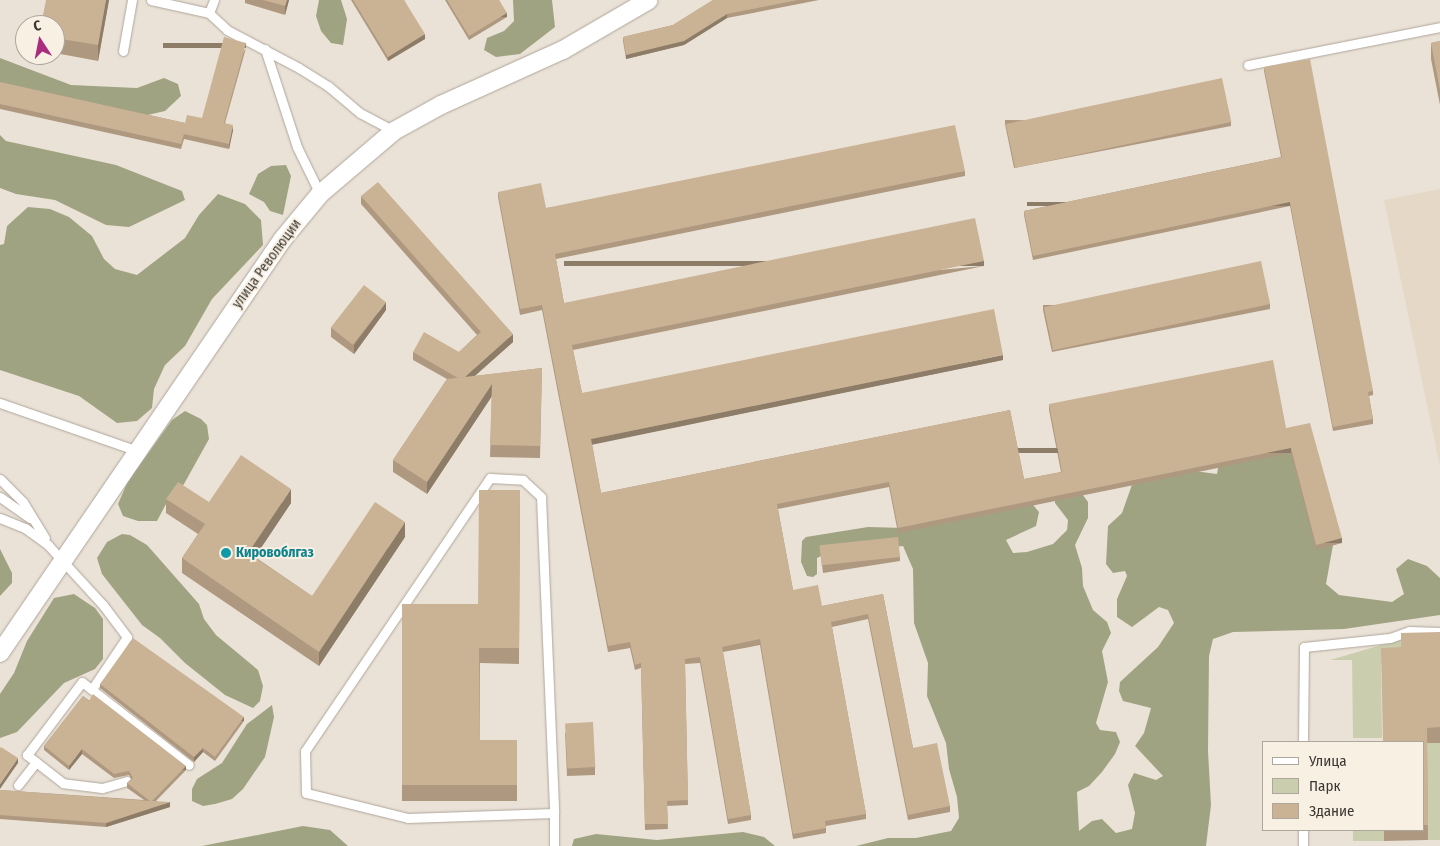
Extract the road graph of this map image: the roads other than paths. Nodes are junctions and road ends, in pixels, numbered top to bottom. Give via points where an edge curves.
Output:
1 (132, 0) edge
2 (150, 0) edge
3 (214, 0) edge
4 (649, 0) edge
5 (209, 13) junction
6 (1440, 27) edge
7 (265, 49) junction
8 (122, 51) dead end
9 (1248, 65) dead end
10 (394, 131) junction
11 (320, 194) junction
12 (0, 403) edge
13 (138, 451) junction
14 (0, 479) edge
15 (0, 497) edge
16 (0, 518) edge
17 (35, 522) junction
18 (0, 526) edge
19 (25, 528) junction
20 (48, 545) junction
21 (63, 561) junction
22 (1440, 632) edge
23 (0, 653) edge
24 (92, 689) junction
25 (1303, 741) edge
26 (36, 762) junction
27 (188, 765) edge
28 (127, 781) edge
29 (18, 786) dead end
30 (554, 814) junction
31 (1303, 831) edge
32 (554, 846) edge
33 (1303, 846) edge

1 - 8 lane
2 - 5 lane
3 - 5 lane
4 - 10 street, улица Революции via 563,50 442,105
5 - 7 lane via 227,30
6 - 9 lane
7 - 10 lane via 328,86 360,113
7 - 11 lane via 297,147
10 - 11 street, улица Революции
11 - 13 street, улица Революции via 282,240
12 - 13 lane
13 - 21 street, улица Революции
14 - 17 lane via 23,502
15 - 17 lane
16 - 19 lane
17 - 20 lane
18 - 19 lane
19 - 20 lane
20 - 21 lane
21 - 23 street, улица Революции
21 - 24 lane via 127,637
22 - 25 lane via 1409,631 1390,638 1304,647
24 - 26 lane via 82,682 26,755
24 - 27 lane
26 - 28 lane via 63,783 102,788
26 - 29 lane
30 - 30 lane via 542,497 523,480 490,478 305,751 306,793 408,818
30 - 32 lane
31 - 33 lane

